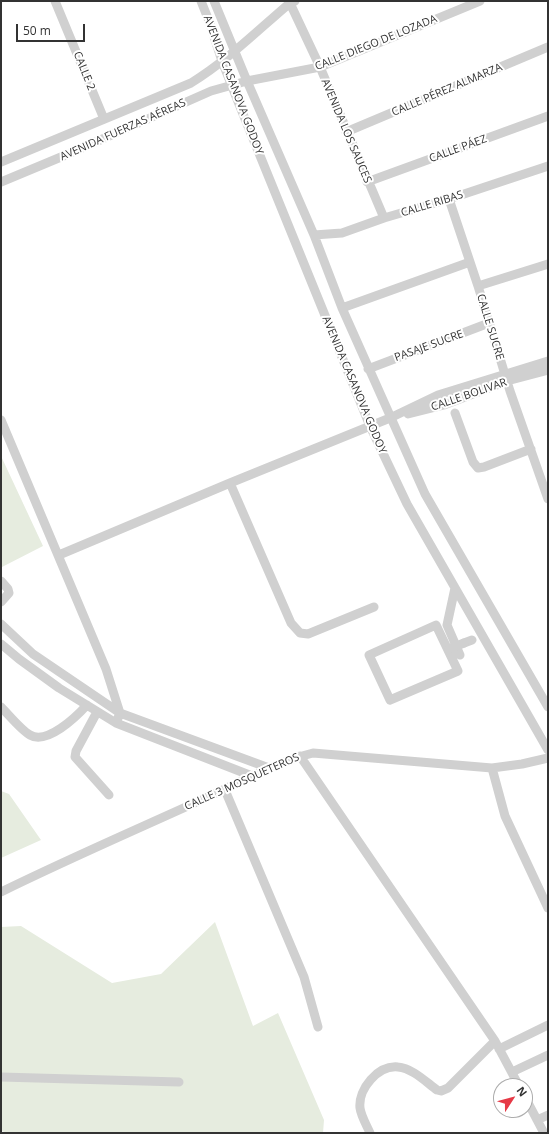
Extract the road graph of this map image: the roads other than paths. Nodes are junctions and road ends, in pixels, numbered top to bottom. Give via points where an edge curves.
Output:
1 (55, 1) edge
2 (201, 1) edge
3 (214, 1) edge
4 (480, 1) edge
5 (292, 2) edge
6 (548, 47) edge
7 (234, 50) junction
8 (222, 61) junction
9 (320, 67) junction
10 (247, 81) junction
11 (232, 85) junction
12 (548, 116) edge
13 (104, 120) junction
14 (346, 132) junction
15 (1, 162) edge
16 (548, 166) edge
17 (1, 182) edge
18 (367, 182) junction
19 (449, 199) junction
20 (384, 218) junction
21 (314, 235) junction
22 (470, 262) junction
23 (548, 264) edge
24 (478, 286) junction
25 (342, 308) junction
26 (489, 323) junction
27 (548, 361) edge
28 (368, 368) junction
29 (548, 370) edge
30 (506, 378) junction
31 (455, 413) dead end
32 (390, 418) junction
33 (1, 420) edge
34 (370, 426) junction
35 (531, 449) junction
36 (230, 483) junction
37 (548, 499) edge
38 (59, 555) junction
39 (1, 581) edge
40 (455, 588) junction
41 (1, 602) edge
42 (374, 607) dead end
43 (1, 624) edge
44 (472, 640) dead end
45 (1, 644) edge
46 (449, 649) junction
47 (460, 654) dead end
48 (87, 706) junction
49 (548, 707) edge
50 (1, 708) edge
51 (97, 712) junction
52 (120, 713) junction
53 (116, 723) junction
54 (548, 750) edge
55 (300, 756) junction
56 (548, 758) edge
57 (269, 768) junction
58 (492, 768) junction
59 (252, 776) junction
60 (225, 790) junction
61 (108, 795) dead end
62 (1, 892) edge
63 (548, 908) edge
64 (548, 1025) edge
65 (318, 1027) dead end
66 (497, 1045) junction
67 (548, 1054) edge
68 (512, 1072) junction
69 (1, 1077) edge
70 (515, 1078) edge
71 (178, 1082) dead end
72 (533, 1112) edge
73 (548, 1115) edge
74 (537, 1120) junction
75 (370, 1133) edge
76 (544, 1133) edge

1 - 13 street, CALLE 2
2 - 8 street, AVENIDA CASANOVA GODOY
3 - 7 street, AVENIDA CASANOVA GODOY
4 - 9 street, CALLE DIEGO DE LOZADA
5 - 7 street, AVENIDA FUERZAS AÉREAS
5 - 9 street, AVENIDA LOS SAUCES
6 - 14 street, CALLE PÉREZ ALMARZA
7 - 8 street, AVENIDA FUERZAS AÉREAS
7 - 10 street, AVENIDA CASANOVA GODOY
8 - 11 street, AVENIDA CASANOVA GODOY
8 - 13 street, AVENIDA FUERZAS AÉREAS via 191,83
9 - 10 street, CALLE DIEGO DE LOZADA
9 - 14 street, AVENIDA LOS SAUCES
10 - 11 street, AVENIDA FUERZAS AÉREAS
10 - 21 street, AVENIDA CASANOVA GODOY
11 - 17 street, AVENIDA FUERZAS AÉREAS via 211,91
11 - 34 street, AVENIDA CASANOVA GODOY
12 - 18 street, CALLE PÁEZ
13 - 15 street, AVENIDA FUERZAS AÉREAS
14 - 18 street, AVENIDA LOS SAUCES
16 - 19 street, CALLE RIBAS
18 - 20 street, AVENIDA LOS SAUCES
19 - 20 street, CALLE RIBAS
19 - 22 street, CALLE SUCRE
20 - 21 street, CALLE RIBAS via 342,232
21 - 25 street, AVENIDA CASANOVA GODOY
22 - 24 street, CALLE SUCRE
22 - 25 street
23 - 24 street
24 - 26 street, CALLE SUCRE
25 - 28 street, AVENIDA CASANOVA GODOY
26 - 28 street, PASAJE SUCRE
26 - 30 street, CALLE SUCRE
27 - 30 street, CALLE BOLIVAR
28 - 32 street, AVENIDA CASANOVA GODOY
29 - 30 street, CALLE BOLIVAR
30 - 32 street, CALLE BOLIVAR via 444,405
30 - 35 street, CALLE SUCRE
31 - 35 street via 473,462 478,468
32 - 34 street, CALLE BOLIVAR
32 - 49 street, AVENIDA CASANOVA GODOY via 425,494
33 - 38 street
34 - 36 street, CALLE BOLIVAR
34 - 40 street, AVENIDA CASANOVA GODOY via 407,504
35 - 37 street, CALLE SUCRE
36 - 38 street, CALLE BOLIVAR
36 - 42 street via 291,623 300,634 308,634
38 - 52 street via 106,669
39 - 41 street via 9,593
40 - 47 street via 447,625
40 - 54 street, AVENIDA CASANOVA GODOY
43 - 52 street via 33,654
44 - 46 street, bridge
45 - 48 street via 25,664
46 - 46 street via 458,671 390,700 369,655 436,625
48 - 50 street via 70,723 45,737 37,738 30,735
48 - 51 street
51 - 53 street
51 - 61 street via 75,757
52 - 53 street
52 - 57 street
53 - 59 street
55 - 57 street, CALLE 3 MOSQUETEROS
55 - 58 street, CALLE 3 MOSQUETEROS via 313,753
55 - 66 street
56 - 58 street, CALLE 3 MOSQUETEROS
57 - 59 street, CALLE 3 MOSQUETEROS
58 - 63 street via 505,816
59 - 60 street, CALLE 3 MOSQUETEROS
60 - 62 street, CALLE 3 MOSQUETEROS
60 - 65 street via 304,977
64 - 66 street
66 - 68 street
66 - 75 street via 448,1088 441,1091 407,1069 398,1067 379,1072 368,1082 362,1094 360,1108
67 - 68 street
68 - 70 street
69 - 71 street
72 - 74 street
73 - 74 street
74 - 76 street

